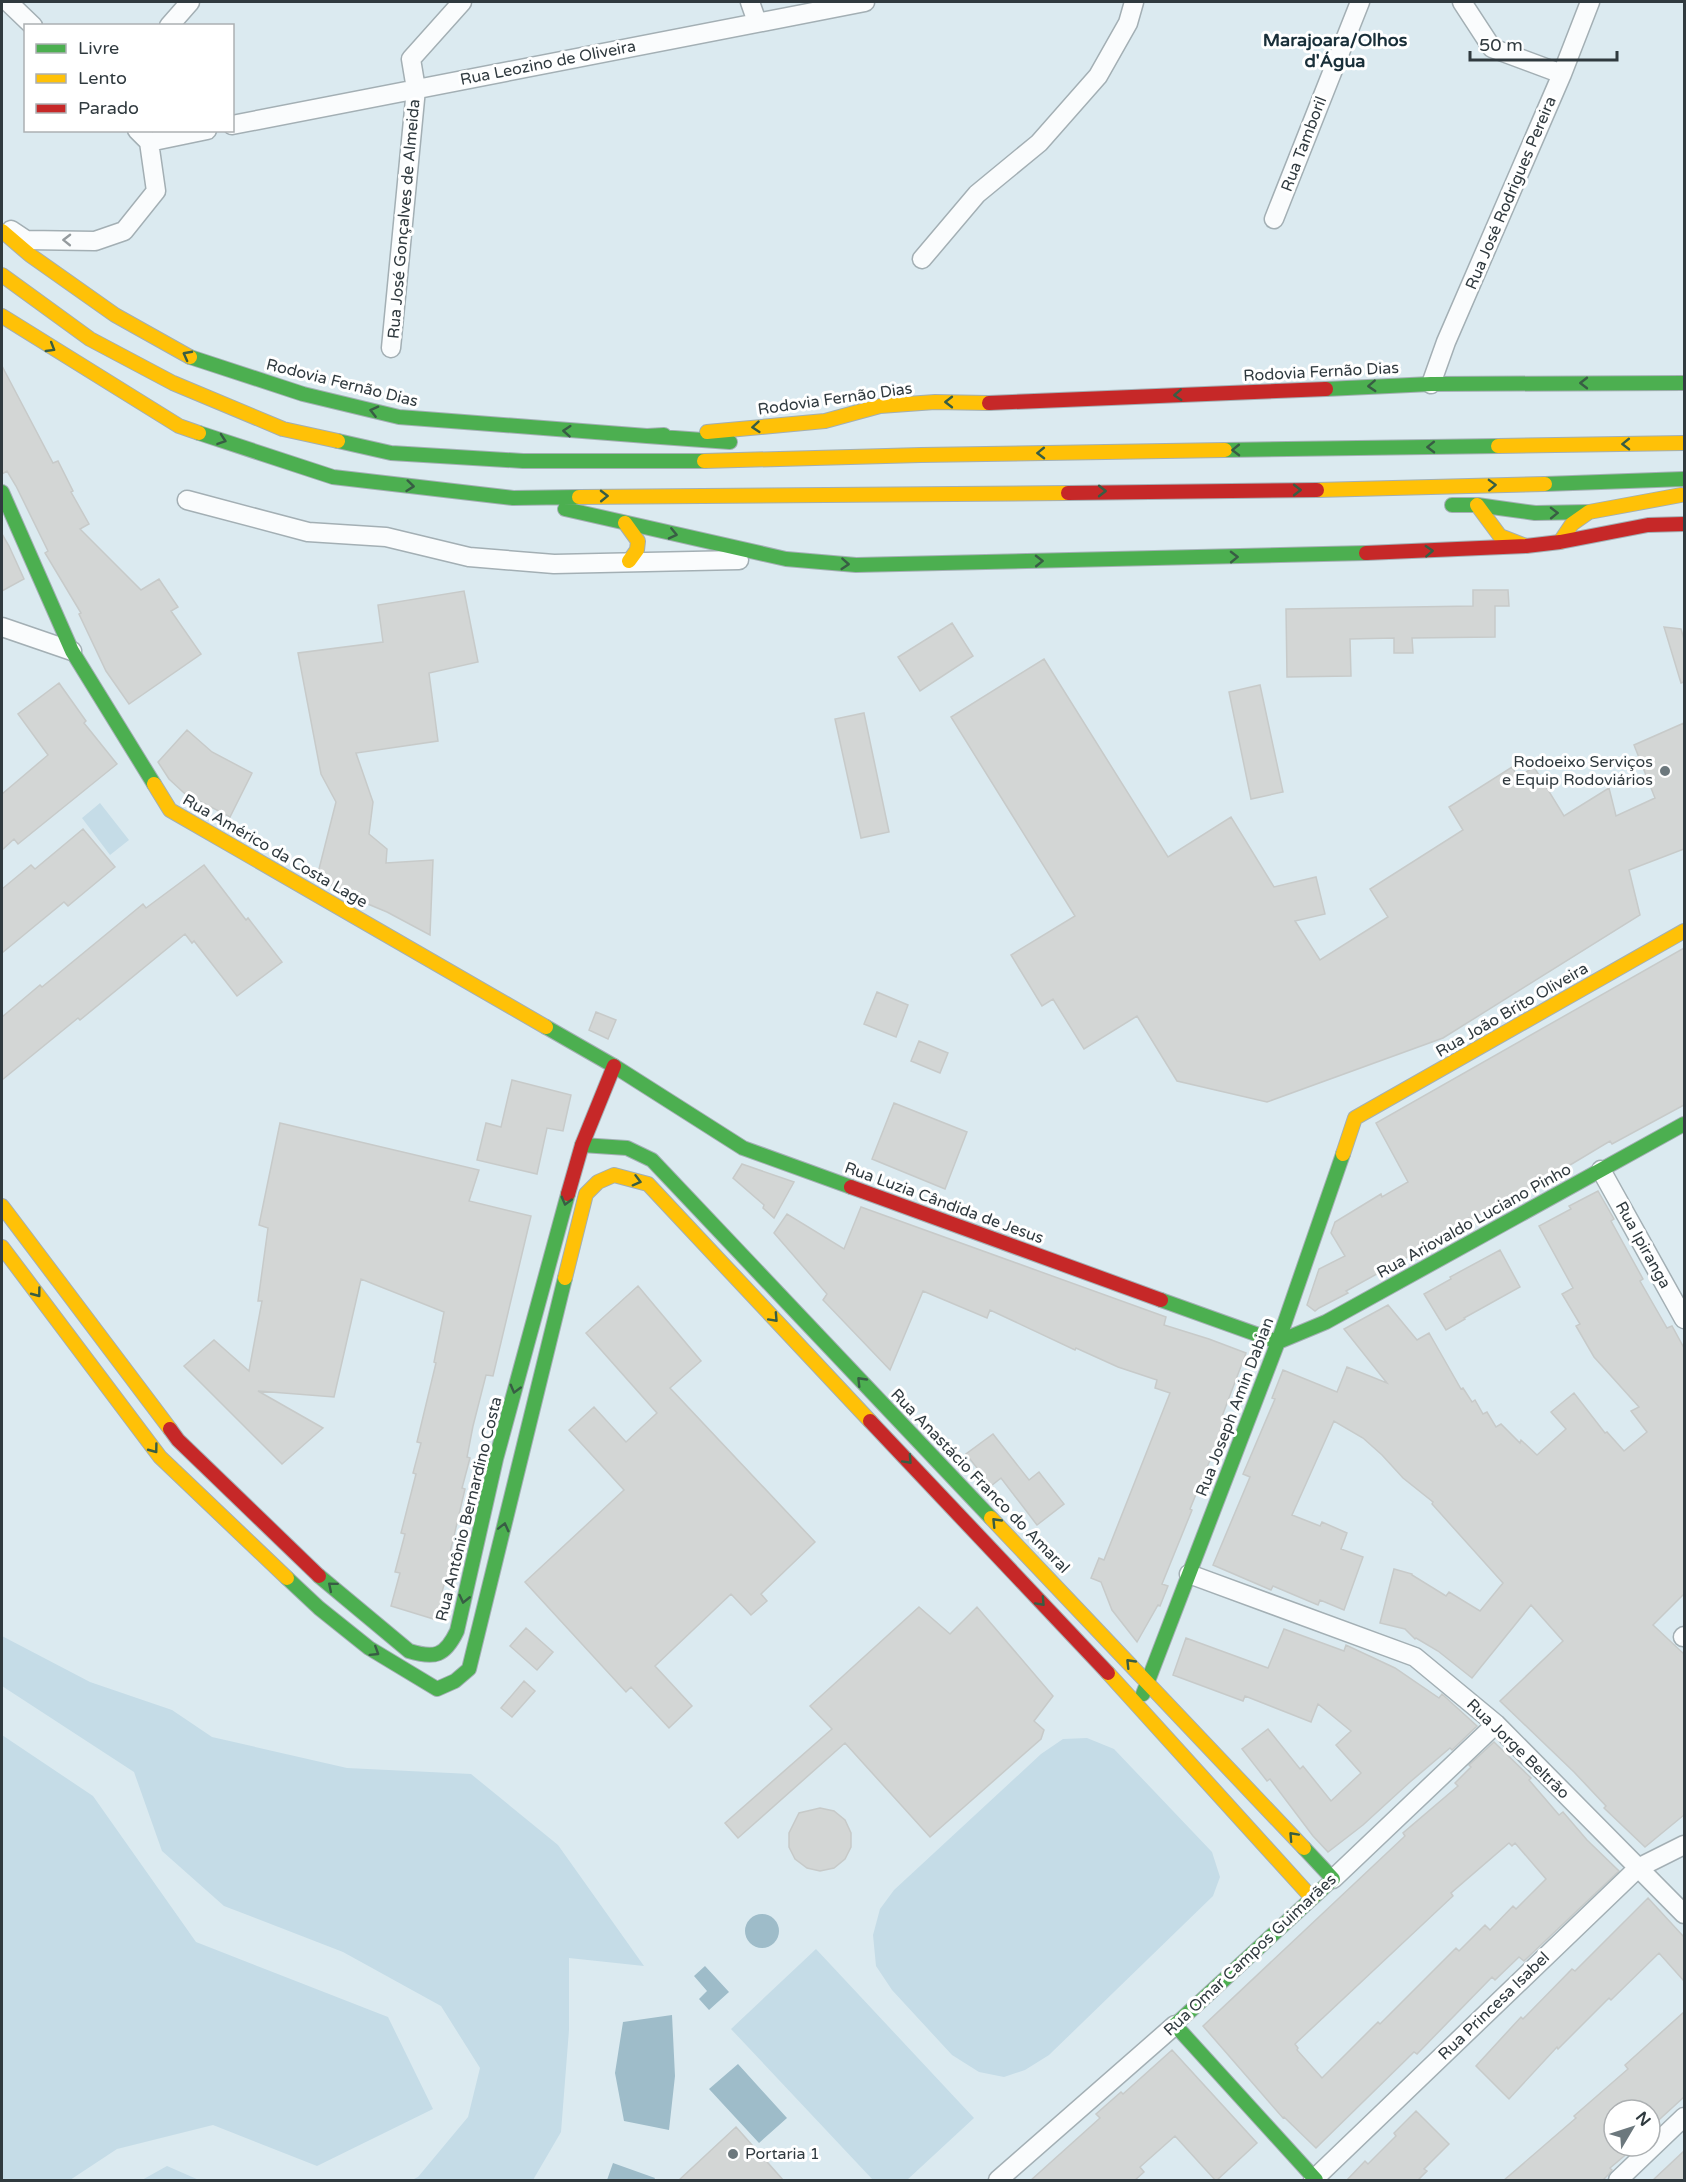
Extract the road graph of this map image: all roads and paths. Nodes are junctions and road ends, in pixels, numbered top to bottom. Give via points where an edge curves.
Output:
1 (8, 2) edge
2 (190, 2) edge
3 (462, 2) edge
4 (750, 2) edge
5 (865, 2) edge
6 (1134, 2) edge
7 (1360, 2) edge
8 (1462, 2) edge
9 (1590, 2) edge
10 (757, 22) junction
11 (31, 24) edge
12 (171, 24) edge
13 (1562, 74) junction
14 (416, 89) junction
15 (234, 125) edge
16 (186, 132) edge
17 (143, 136) edge
18 (1275, 219) dead end
19 (2, 224) edge
20 (2, 231) edge
21 (922, 259) dead end
22 (2, 275) edge
23 (2, 316) edge
24 (391, 348) dead end
25 (1684, 383) edge
26 (1431, 384) junction
27 (647, 436) junction
28 (742, 443) dead end
29 (1684, 443) edge
30 (778, 445) dead end
31 (921, 455) junction
32 (1684, 479) edge
33 (1347, 490) junction
34 (2, 492) edge
35 (1684, 494) edge
36 (513, 498) junction
37 (187, 500) dead end
38 (1367, 501) dead end
39 (1437, 505) dead end
40 (1478, 505) junction
41 (1589, 512) junction
42 (625, 523) junction
43 (1684, 524) edge
44 (1560, 542) junction
45 (1526, 546) junction
46 (786, 560) junction
47 (629, 561) junction
48 (2, 627) edge
49 (72, 651) junction
50 (1684, 931) edge
51 (614, 1066) junction
52 (1355, 1118) joint
53 (1684, 1124) edge
54 (582, 1145) junction
55 (1601, 1170) junction
56 (2, 1206) edge
57 (2, 1247) edge
58 (1684, 1319) edge
59 (1278, 1342) junction
60 (496, 1459) junction
61 (520, 1464) junction
62 (1189, 1574) junction
63 (1147, 1681) junction
64 (1139, 1706) junction
65 (1497, 1724) junction
66 (1684, 1845) edge
67 (1638, 1868) junction
68 (1333, 1879) junction
69 (1312, 1898) junction
70 (1684, 1914) edge
71 (1175, 2025) junction
72 (1684, 2117) edge
73 (1315, 2180) edge
74 (998, 2181) edge
75 (1617, 2181) edge

1 - 11 street
2 - 12 street
3 - 14 street, Rua José Gonçalves de Almeida via 411,59
4 - 10 street
5 - 10 street, Rua Leozino de Oliveira
6 - 21 street via 1128,23 1098,76 1039,143 977,194
7 - 18 street, Rua Tamboril
8 - 13 street via 1491,48
9 - 13 street, Rua José Rodrigues Pereira
10 - 14 street, Rua Leozino de Oliveira
13 - 26 street, Rua José Rodrigues Pereira
14 - 15 street, Rua Leozino de Oliveira
14 - 24 street, Rua José Gonçalves de Almeida
16 - 17 street
17 -> 19 street via 156,191 124,231 95,241 26,240
27 -> 20 main road, Rodovia Fernão Dias via 399,417 281,387 194,359 107,309
22 - 31 main road via 90,339 172,382 283,429 391,453 523,461 680,462
23 -> 36 main road via 179,426 333,477
25 -> 26 main road, Rodovia Fernão Dias
26 -> 27 main road, Rodovia Fernão Dias via 1008,403 934,402 880,406 825,421
27 - 28 main road
29 -> 31 main road
30 - 31 main road
33 -> 32 main road
36 -> 33 main road
33 - 38 main road
34 - 49 main road, Rua Américo da Costa Lage
35 - 41 main road
36 - 42 main road
37 - 47 street via 308,532 386,537 469,557 554,564
39 - 40 main road
40 -> 41 main road via 1535,513
40 - 45 main road via 1500,536
41 - 44 main road via 1572,524
42 -> 46 main road
42 - 47 main road via 639,544
43 - 44 main road via 1648,525
44 - 45 main road
46 -> 45 main road via 856,565
46 - 47 street
48 - 49 street
49 - 51 main road, Rua Américo da Costa Lage via 170,810
50 - 52 main road, Rua João Brito Oliveira
51 - 54 main road, Rua Antônio Bernardino Costa
51 - 59 main road, Rua Luzia Cândida de Jesus via 744,1148
52 - 59 main road, Rua Joseph Amin Dabian
53 - 55 main road, Rua Ariovaldo Luciano Pinho
54 -> 60 main road, Rua Antônio Bernardino Costa
63 -> 54 main road, Rua Anastácio Franco do Amaral via 652,1160 627,1148
55 - 58 street, Rua Ipiranga
55 - 59 main road, Rua Ariovaldo Luciano Pinho via 1326,1322
60 -> 56 main road, Rua Antônio Bernardino Costa via 452,1644 441,1654 424,1656 409,1651 325,1581 178,1440
57 -> 61 main road via 160,1457 319,1608 369,1648 437,1689 469,1670
59 - 62 main road, Rua Joseph Amin Dabian
60 - 61 main road
61 -> 64 main road via 586,1194 614,1174 648,1184
62 - 63 main road, Rua Joseph Amin Dabian
62 - 65 street, Rua Jorge Beltrão via 1415,1657
63 - 64 main road, Rua Joseph Amin Dabian
68 -> 63 main road, Rua Anastácio Franco do Amaral
64 - 69 main road
65 - 67 street, Rua Jorge Beltrão
65 - 68 street, Rua Omar Campos Guimarães
66 - 67 street, Rua Princesa Isabel
67 - 70 street, Rua Jorge Beltrão
67 - 73 street, Rua Princesa Isabel
68 - 69 main road, Rua Omar Campos Guimarães
69 - 71 main road, Rua Omar Campos Guimarães
71 - 73 main road
71 - 74 street, Rua Omar Campos Guimarães
72 - 75 street

